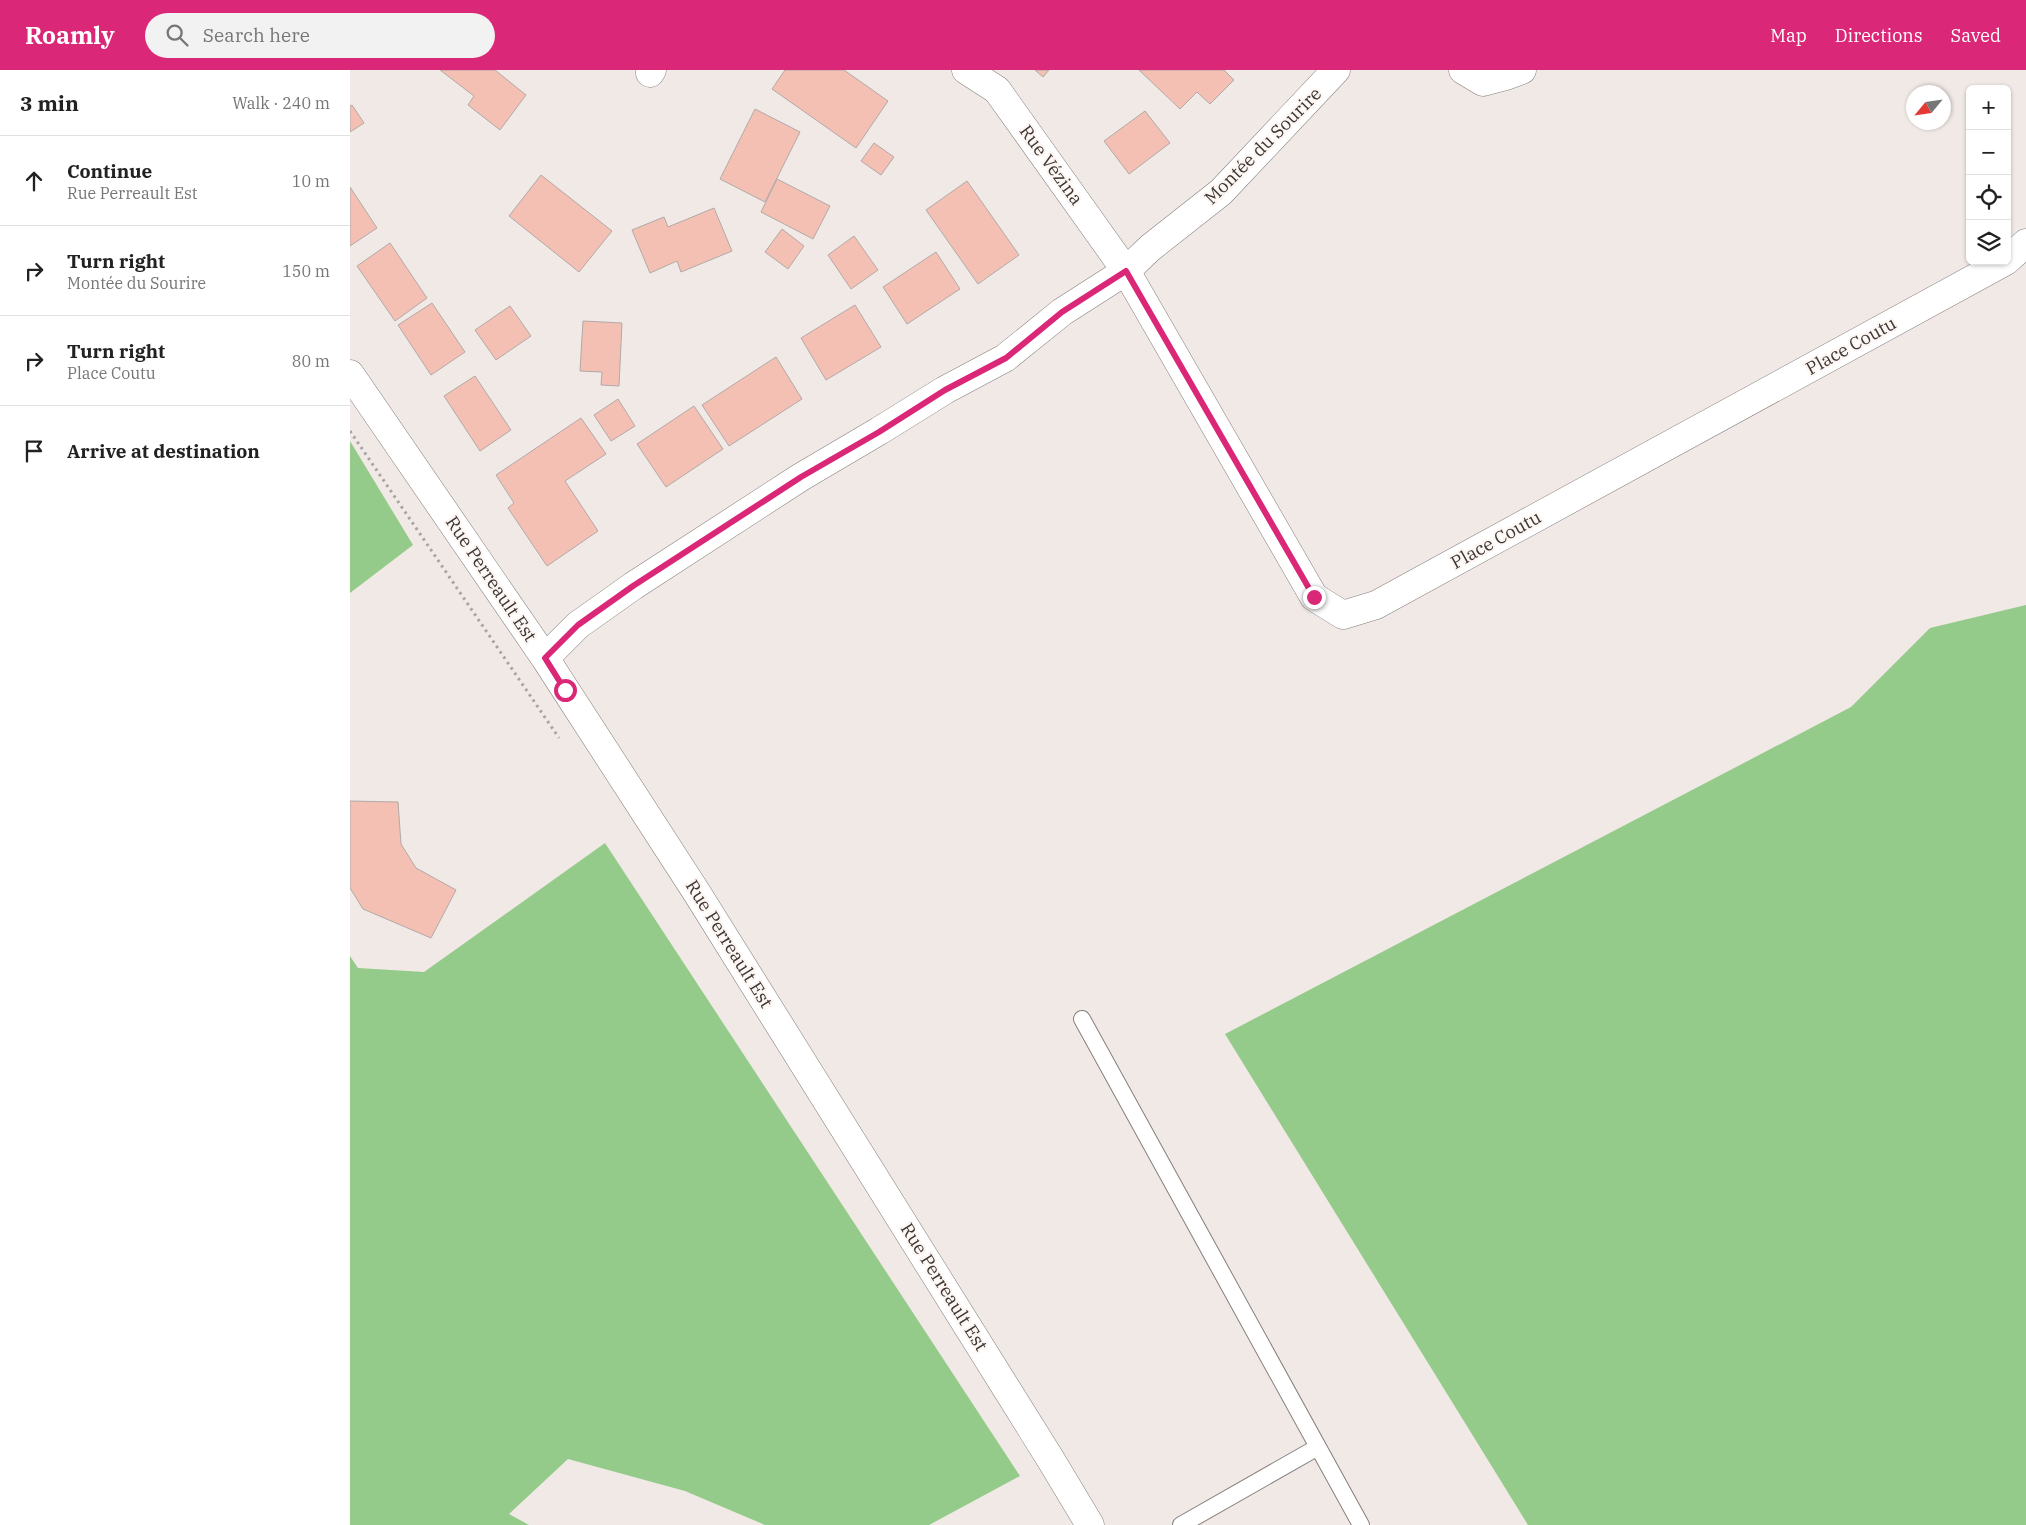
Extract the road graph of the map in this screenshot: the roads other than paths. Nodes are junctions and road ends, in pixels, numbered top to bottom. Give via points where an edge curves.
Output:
1 (966, 70) edge
2 (1336, 70) edge
3 (1463, 70) edge
4 (1522, 70) edge
5 (2026, 243) edge
6 (2011, 257) edge
7 (2000, 265) edge
8 (1126, 271) junction
9 (350, 374) edge
10 (545, 658) junction
11 (1082, 1019) dead end
12 (1318, 1446) junction
13 (1090, 1525) edge
14 (1181, 1525) edge
15 (1361, 1525) edge

1 - 8 street, Rue Vézina via 997,90
2 - 8 street, Montée du Sourire via 1221,192
3 - 4 street via 1483,82
5 - 6 street, Place Coutu
7 - 8 street, Place Coutu via 1376,605 1343,615 1314,597
8 - 10 street, Montée du Sourire via 1062,312 1006,358 945,390 801,477 641,581 578,625
9 - 10 street, Rue Perreault Est
10 - 13 street, Rue Perreault Est via 697,892
11 - 12 lane
12 - 14 lane
12 - 15 lane

